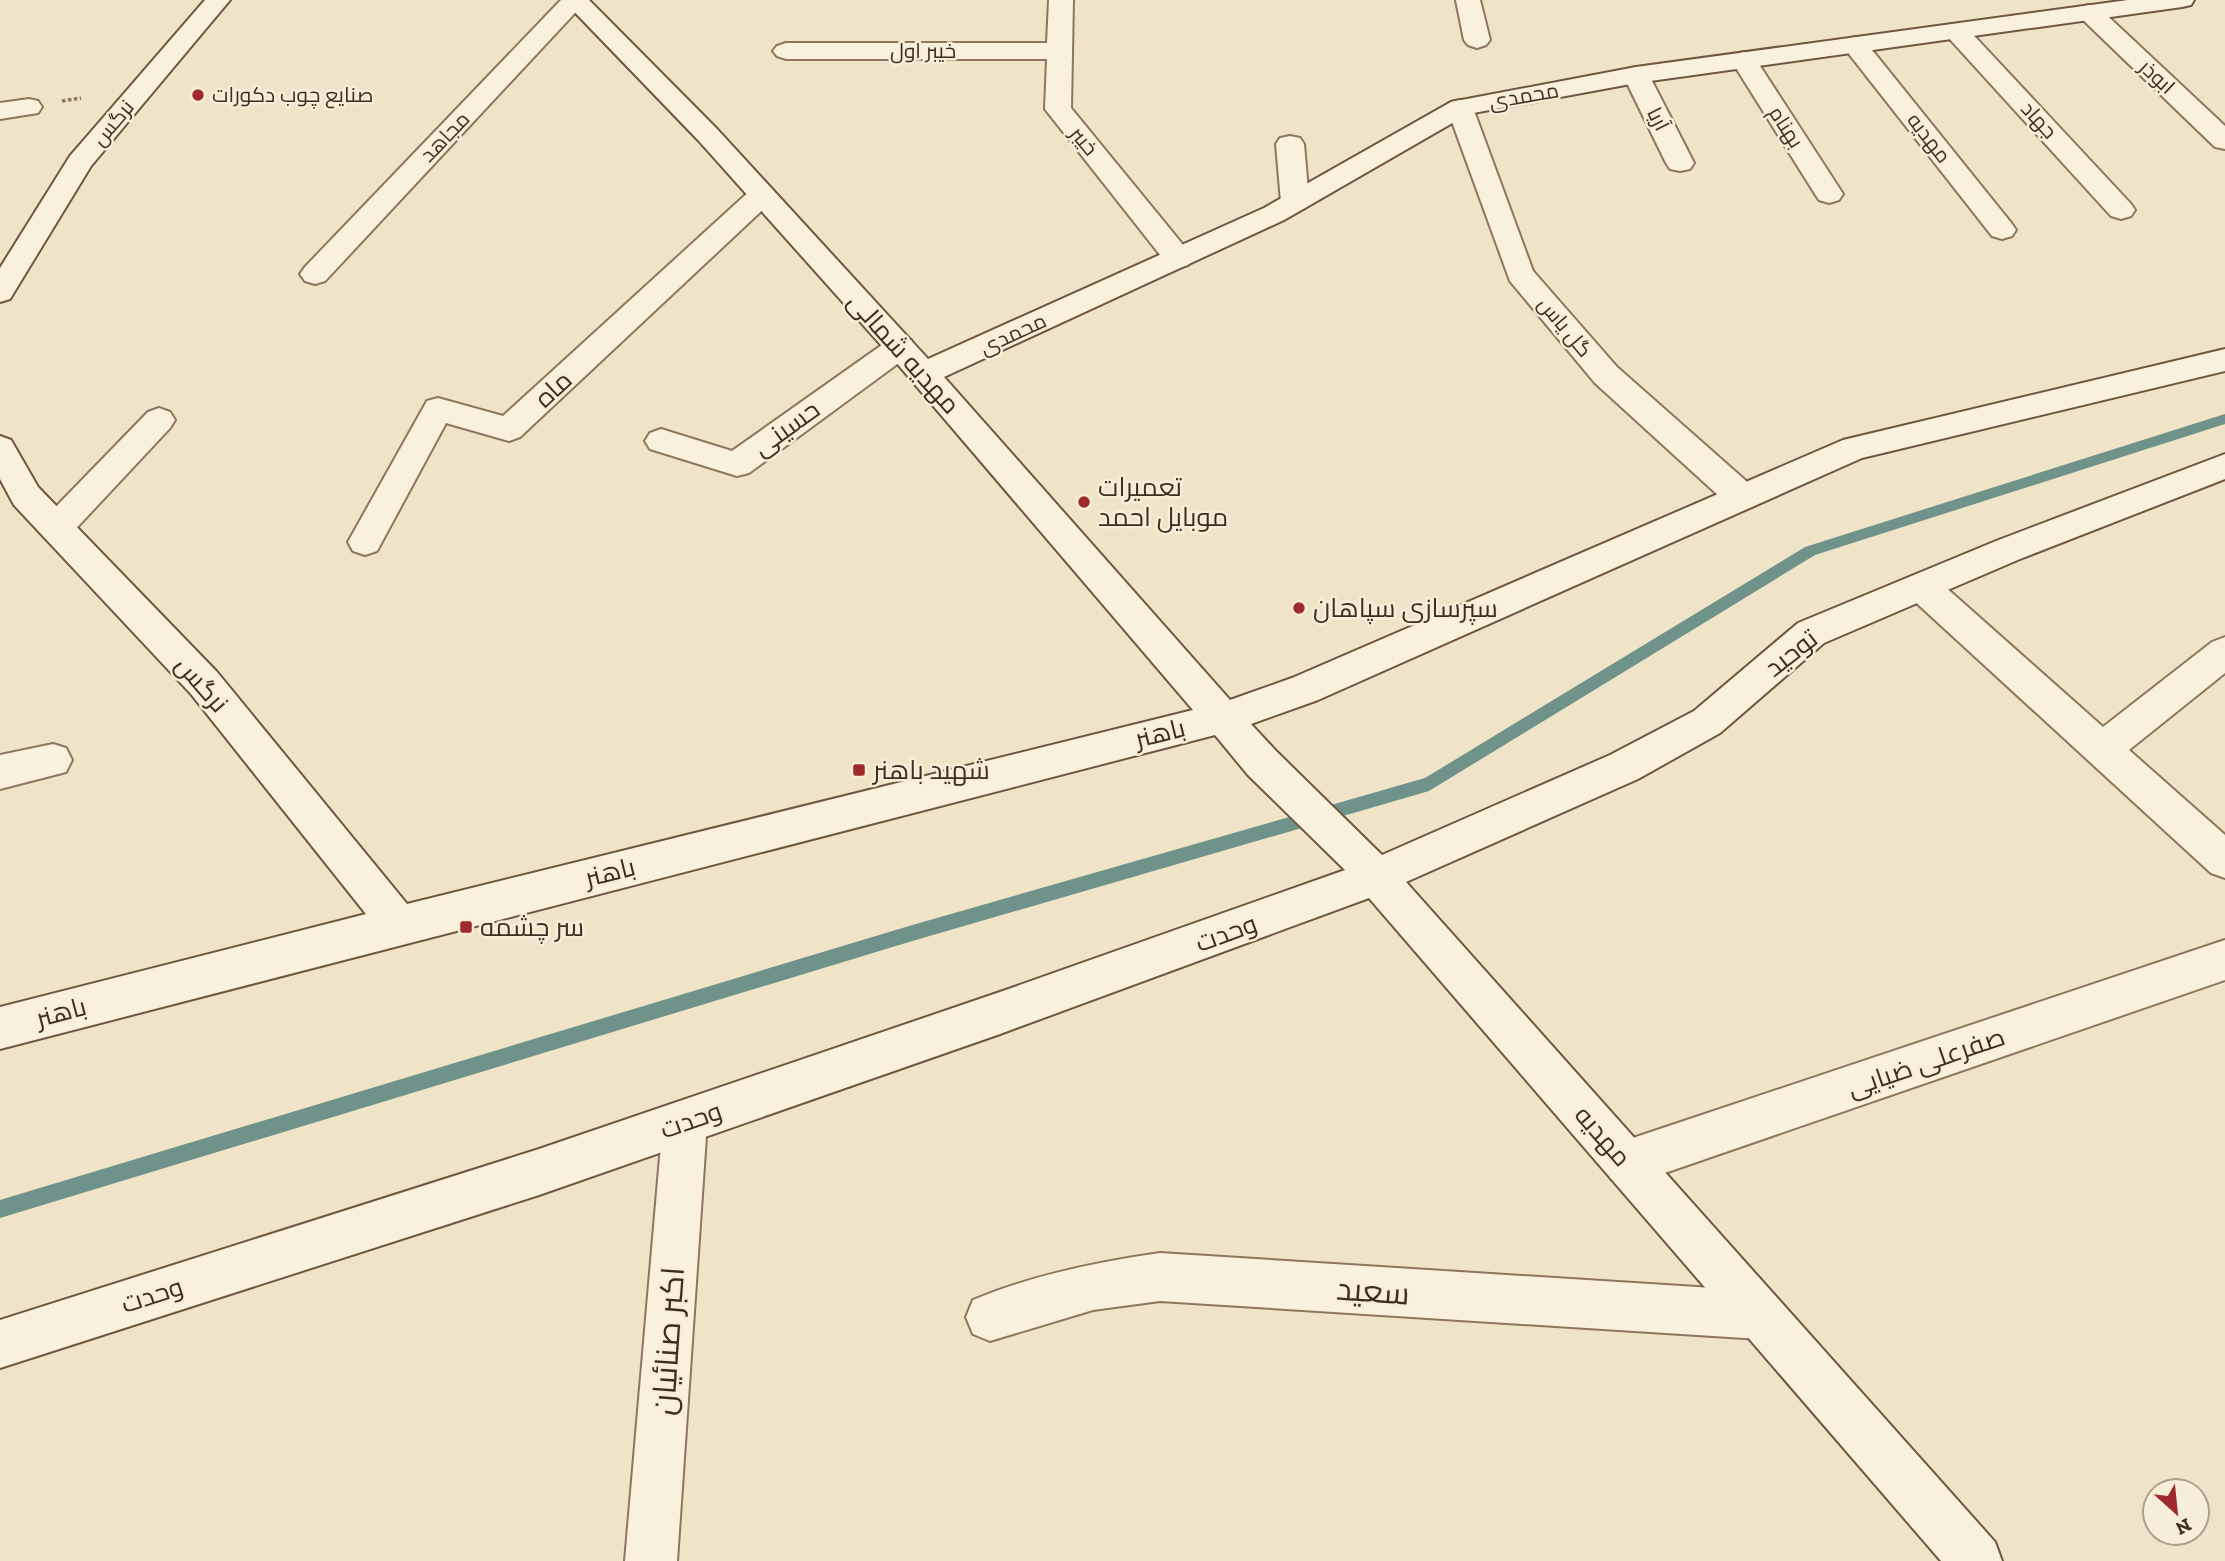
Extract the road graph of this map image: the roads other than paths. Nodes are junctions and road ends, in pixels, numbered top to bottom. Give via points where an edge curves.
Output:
1 (218, 0) edge
2 (575, 0) edge
3 (1061, 0) edge
4 (1468, 0) edge
5 (2182, 0) edge
6 (2104, 7) edge
7 (1956, 31) junction
8 (1477, 40) dead end
9 (1855, 45) junction
10 (786, 51) dead end
11 (1060, 51) junction
12 (1744, 60) junction
13 (1636, 75) junction
14 (29, 107) dead end
15 (1460, 108) junction
16 (0, 111) edge
17 (2225, 141) edge
18 (1290, 144) dead end
19 (1680, 163) dead end
20 (1829, 194) dead end
21 (762, 195) junction
22 (1295, 202) junction
23 (2121, 210) dead end
24 (2002, 230) dead end
25 (1178, 258) junction
26 (315, 274) dead end
27 (0, 292) edge
28 (900, 346) junction
29 (2225, 360) edge
30 (924, 374) junction
31 (159, 420) dead end
32 (661, 441) dead end
33 (0, 448) edge
34 (2225, 466) edge
35 (1742, 497) junction
36 (56, 528) junction
37 (365, 542) dead end
38 (1922, 587) junction
39 (2225, 652) edge
40 (1222, 718) junction
41 (2102, 750) junction
42 (53, 760) dead end
43 (0, 772) edge
44 (2225, 860) edge
45 (1362, 861) junction
46 (399, 925) junction
47 (2225, 960) edge
48 (0, 1028) edge
49 (685, 1122) junction
50 (1627, 1163) junction
51 (1760, 1315) junction
52 (990, 1317) dead end
53 (0, 1344) edge
54 (651, 1561) edge
55 (1976, 1561) edge

1 - 27 street, نرگس via 80,162
2 - 21 street, مهدیه شمالی
2 - 26 street, مجاهد
3 - 11 street, خیبر
4 - 8 street
5 - 6 street, محمدی
6 - 7 street, محمدی
6 - 17 street, ابوذر
7 - 9 street, محمدی
7 - 23 street, جهاد
9 - 12 street, محمدی
9 - 24 street, مهدیه
10 - 11 street, خیبر اول
11 - 25 street, خیبر via 1058,109
12 - 13 street, محمدی
12 - 20 street, بهنام
13 - 15 street, محمدی
13 - 19 street, آریا
14 - 16 street
15 - 22 street, محمدی
15 - 35 street, گل یاس via 1520,274 1606,375
18 - 22 street
21 - 28 street, مهدیه شمالی
21 - 37 street, ماه via 509,429 438,409
22 - 25 street, محمدی
25 - 30 street, محمدی
28 - 30 street, مهدیه شمالی
28 - 32 street, حسینی via 737,464
29 - 35 street, باهنر via 1854,448
30 - 40 street, مهدیه شمالی
31 - 36 street
33 - 36 street, نرگس via 26,496
34 - 38 street, توحید
35 - 40 street, باهنر via 1305,689
36 - 46 street, نرگس via 204,683
38 - 41 street
38 - 45 street, توحید via 1811,633 1707,722 1624,767
39 - 41 street
40 - 45 street, مهدیه
40 - 46 street, باهنر
41 - 44 street
42 - 43 street
45 - 49 street, وحدت via 1013,1009
45 - 50 street, مهدیه
46 - 48 street, باهنر
47 - 50 street, صفرعلی ضیایی
49 - 53 street, وحدت
49 - 54 street, اکبر صنائیان
50 - 51 street, مهدیه
51 - 52 street, سعید via 1160,1277 1093,1286
51 - 55 street, مهدیه

